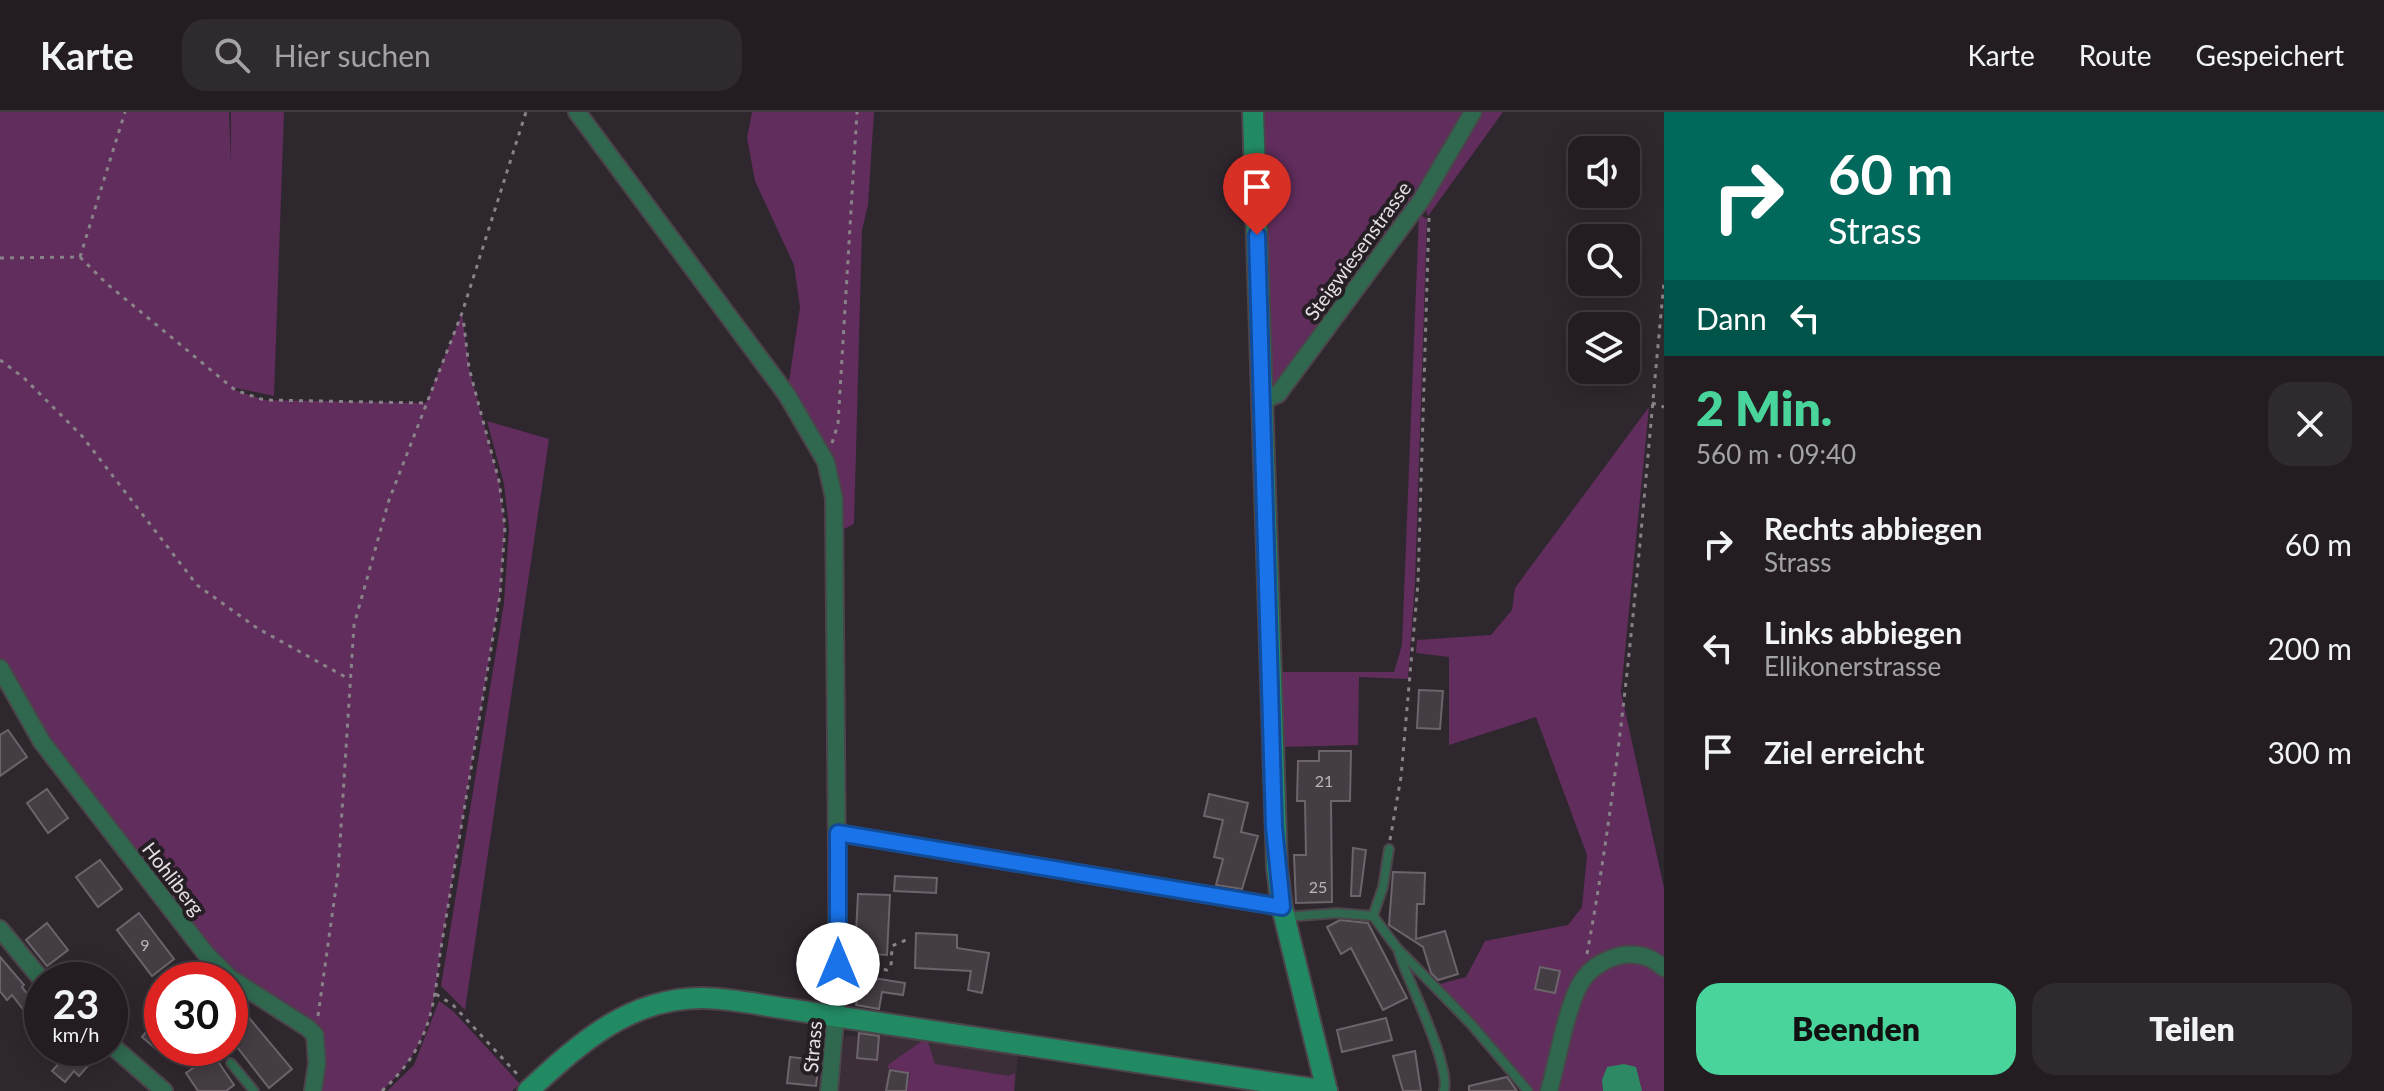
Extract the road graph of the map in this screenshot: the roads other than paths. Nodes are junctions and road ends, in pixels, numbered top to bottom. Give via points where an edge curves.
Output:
1 (577, 112) edge
2 (1253, 112) edge
3 (1473, 112) edge
4 (1262, 401) junction
5 (0, 668) edge
6 (838, 833) junction
7 (1389, 849) road end
8 (1283, 912) junction
9 (1373, 916) junction
10 (0, 929) edge
11 (1397, 948) junction
12 (27, 962) edge
13 (1664, 968) edge
14 (835, 1016) junction
15 (128, 1060) edge
16 (233, 1066) edge
17 (529, 1090) edge
18 (164, 1091) edge
19 (254, 1091) edge
20 (313, 1091) edge
21 (829, 1091) edge
22 (1327, 1091) edge
23 (1444, 1091) edge
24 (1528, 1091) edge
25 (1549, 1091) edge

1 - 6 street, Strass via 787,395 826,462 834,498
2 - 4 street
3 - 4 street, Steigwiesenstrasse via 1422,199 1278,394
4 - 8 street via 1274,827
5 - 20 street, Hohliberg via 42,742 206,954 230,978 315,1035
6 - 8 street
6 - 14 street, Strass
7 - 9 lane
8 - 9 lane
8 - 22 street
9 - 11 lane
10 - 12 street
11 - 23 lane via 1433,1040
11 - 24 lane
13 - 25 street via 1636,954 1616,957 1598,964 1582,981
14 - 17 street via 703,998 650,1005 609,1023
14 - 21 street, Strass
14 - 22 street
15 - 18 street
16 - 19 lane

